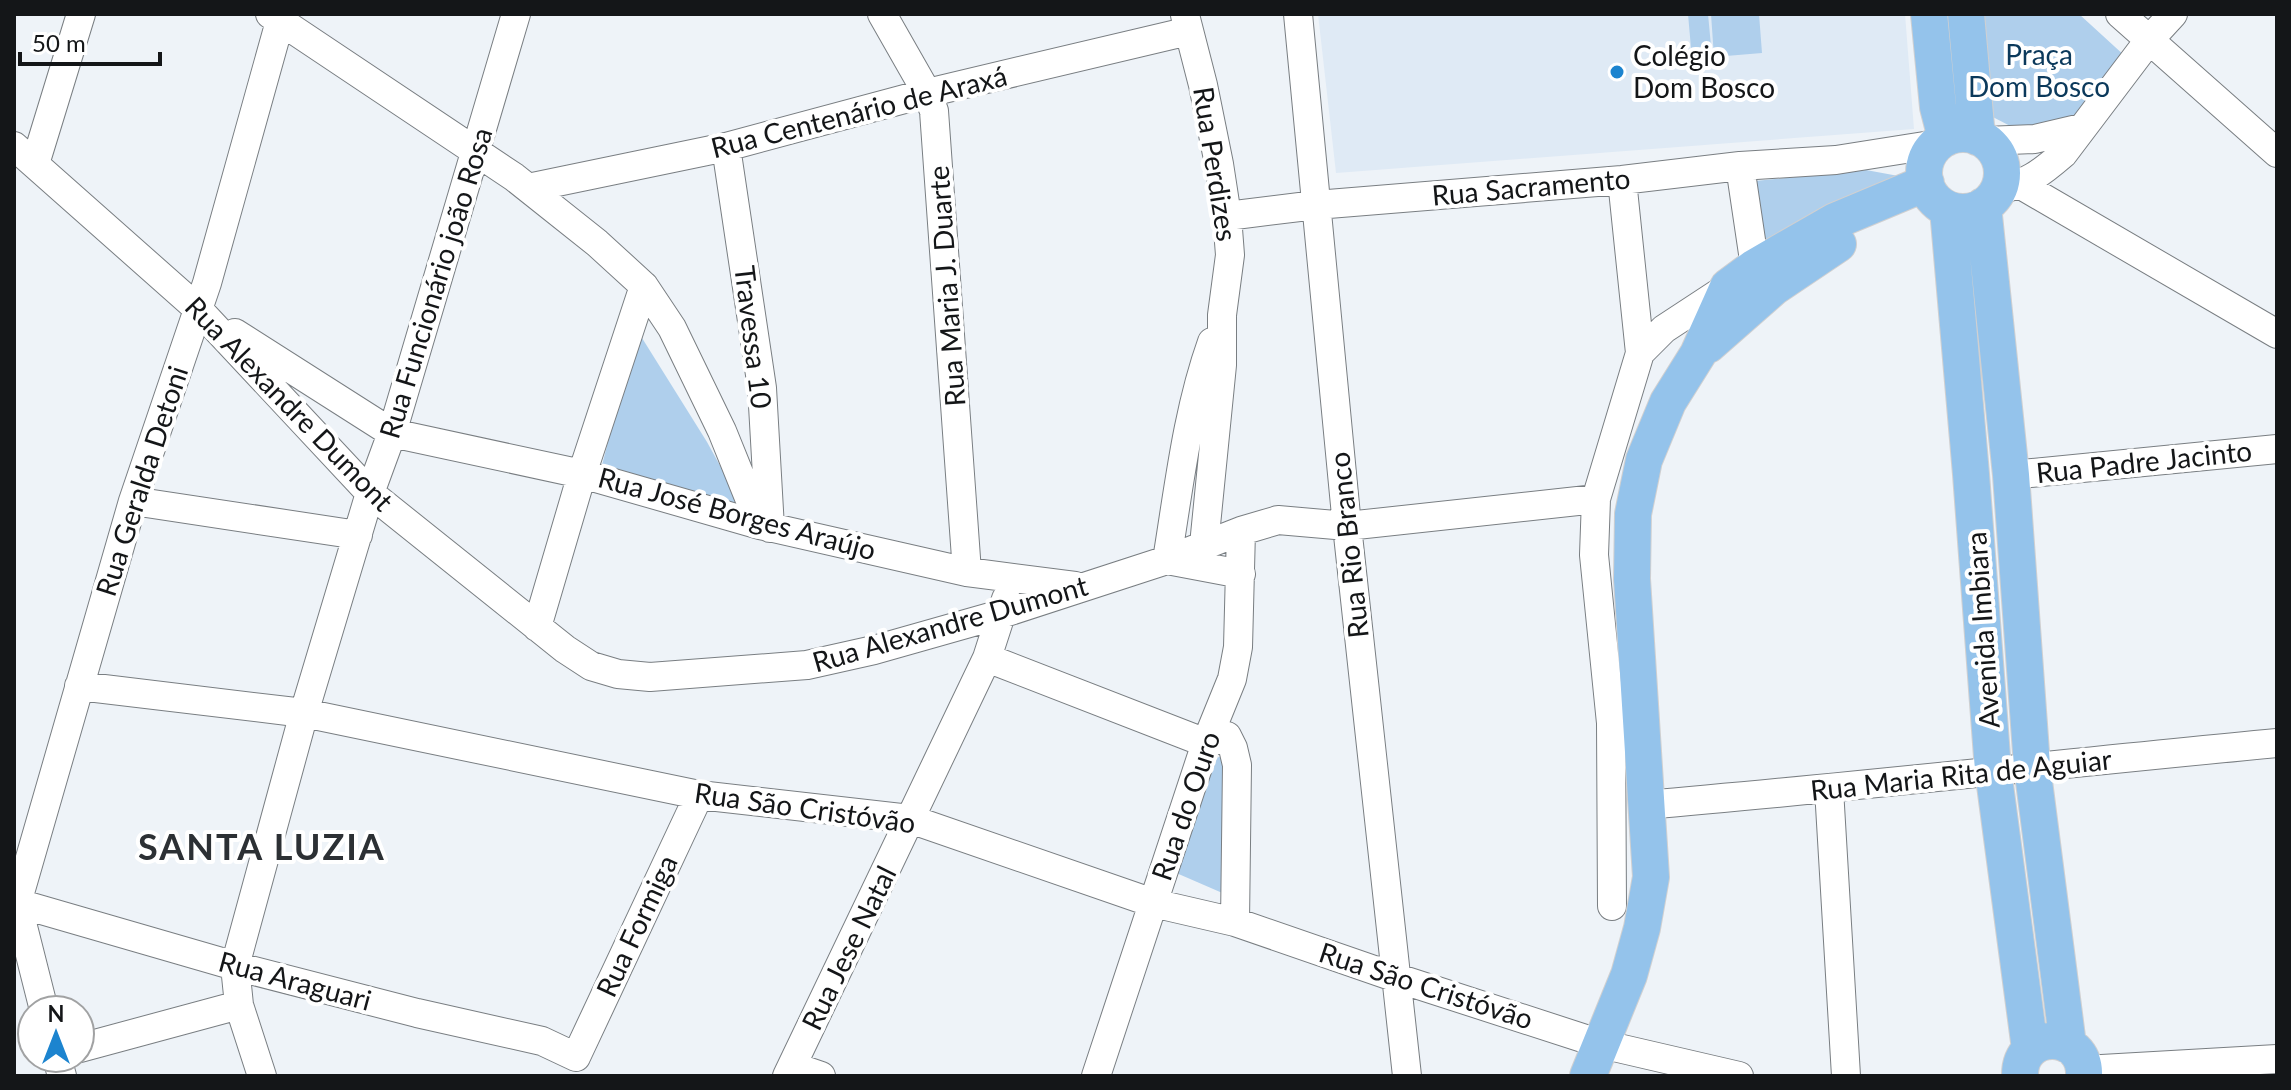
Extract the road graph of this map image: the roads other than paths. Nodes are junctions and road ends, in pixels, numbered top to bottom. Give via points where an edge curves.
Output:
1 (81, 14) edge
2 (516, 14) edge
3 (882, 14) edge
4 (1298, 14) edge
5 (1929, 14) edge
6 (1966, 14) edge
7 (2120, 14) edge
8 (2173, 14) edge
9 (277, 16) edge
10 (1187, 23) edge
11 (2150, 39) junction
12 (927, 93) junction
13 (2081, 128) junction
14 (726, 147) junction
15 (475, 151) junction
16 (2277, 153) edge
17 (24, 155) edge
18 (1740, 166) junction
19 (1962, 172) junction
20 (1622, 180) junction
21 (528, 188) junction
22 (1316, 205) junction
23 (1227, 216) junction
24 (1839, 231) junction
25 (1742, 277) junction
26 (644, 286) junction
27 (198, 309) junction
28 (1222, 315) junction
29 (2277, 334) edge
30 (1640, 353) junction
31 (1698, 354) junction
32 (762, 388) junction
33 (722, 431) junction
34 (392, 433) junction
35 (2277, 449) edge
36 (582, 474) junction
37 (2011, 475) junction
38 (370, 493) junction
39 (1596, 499) junction
40 (133, 501) junction
41 (765, 526) junction
42 (1347, 526) junction
43 (1241, 531) junction
44 (358, 535) junction
45 (1204, 545) junction
46 (1167, 560) junction
47 (967, 572) junction
48 (1241, 574) junction
49 (1012, 579) junction
50 (1083, 587) junction
51 (1001, 614) junction
52 (537, 627) junction
53 (987, 658) junction
54 (79, 686) junction
55 (304, 713) junction
56 (1206, 743) junction
57 (2277, 743) edge
58 (2032, 766) junction
59 (1993, 770) junction
60 (1829, 789) junction
61 (699, 795) junction
62 (1645, 805) junction
63 (910, 819) junction
64 (15, 903) edge
65 (1153, 903) junction
66 (1612, 906) dead end
67 (1235, 922) junction
68 (235, 966) junction
69 (1397, 978) junction
70 (40, 994) edge
71 (239, 1005) junction
72 (96, 1044) edge
73 (2277, 1059) edge
74 (1595, 1060) edge
75 (2025, 1062) edge
76 (2079, 1064) edge
77 (582, 1066) edge
78 (790, 1071) edge
79 (262, 1076) edge
80 (821, 1076) edge
81 (1096, 1076) edge
82 (1407, 1076) edge
83 (1739, 1076) edge
84 (1846, 1076) edge

1 - 17 street
2 - 15 street, Rua Funcionário joão Rosa
3 - 12 street, Rua Maria J. Duarte
4 - 22 street, Rua Rio Branco
5 - 19 main road, Avenida Imbiara via 1938,107
6 - 19 main road, Avenida Imbiara
7 - 11 street
8 - 11 street
9 - 15 street
9 - 27 street, Rua Geralda Detoni
10 - 12 street, Rua Centenário de Araxá
10 - 23 street, Rua Perdizes
11 - 13 street
11 - 16 street
12 - 14 street, Rua Centenário de Araxá
12 - 47 street, Rua Maria J. Duarte via 934,111
13 - 19 street, Rua Sacramento via 2035,139
13 - 19 street via 2047,168
14 - 21 street, Rua Centenário de Araxá
14 - 32 street, Travessa 10
15 - 21 street
15 - 34 street, Rua Funcionário joão Rosa
17 - 27 street, Rua Alexandre Dumont
18 - 19 street, Rua Sacramento via 1836,160
18 - 20 street, Rua Sacramento
18 - 25 street
19 - 24 main road
19 - 29 street
19 - 37 main road, Avenida Imbiara
19 - 59 main road, Avenida Imbiara via 1971,474
20 - 22 street, Rua Sacramento
20 - 30 street
21 - 26 street
22 - 23 street, Rua Sacramento
22 - 42 street, Rua Rio Branco
23 - 28 street, Rua Perdizes via 1230,255
24 - 25 main road
24 - 31 main road
25 - 30 street via 1664,329
25 - 31 main road
26 - 33 street via 672,328
26 - 36 street
27 - 34 street
27 - 38 street, Rua Alexandre Dumont
27 - 40 street, Rua Geralda Detoni
28 - 45 street
28 - 46 street via 1195,397
30 - 39 street
31 - 62 main road via 1668,402 1650,445 1633,514
32 - 33 street via 750,410
32 - 41 street, Travessa 10
33 - 41 street
34 - 36 street, Rua José Borges Araújo
34 - 38 street, Rua Funcionário joão Rosa
35 - 37 street, Rua Padre Jacinto
36 - 41 street, Rua José Borges Araújo
36 - 52 street
37 - 58 main road, Avenida Imbiara
38 - 44 street, Rua Funcionário joão Rosa
38 - 52 street, Rua Alexandre Dumont
39 - 42 street, Rua Alexandre Dumont
39 - 66 street via 1594,555 1611,723
40 - 44 street
40 - 54 street, Rua Geralda Detoni
41 - 47 street, Rua José Borges Araújo
42 - 43 street, Rua Alexandre Dumont via 1278,520
42 - 69 street, Rua Rio Branco
43 - 45 street, Rua Alexandre Dumont
43 - 48 street, Rua do Ouro
44 - 55 street, Rua Funcionário joão Rosa
45 - 46 street, Rua Alexandre Dumont
46 - 48 street
46 - 50 street, Rua Alexandre Dumont
47 - 49 street, Rua José Borges Araújo
48 - 56 street, Rua do Ouro via 1232,679
49 - 50 street, Rua José Borges Araújo
49 - 51 street, Rua Jese Natal
50 - 51 street, Rua Alexandre Dumont
51 - 52 street, Rua Alexandre Dumont via 807,665 650,677 591,666
51 - 53 street, Rua Jese Natal
53 - 56 street
53 - 63 street, Rua Jese Natal
54 - 55 street, Rua São Cristóvão
54 - 64 street, Rua Geralda Detoni
55 - 61 street, Rua São Cristóvão
55 - 68 street, Rua Funcionário joão Rosa
56 - 65 street, Rua do Ouro
56 - 67 street via 1227,736 1237,765
57 - 58 street, Rua Maria Rita de Aguiar
58 - 59 street, Rua Maria Rita de Aguiar
58 - 76 main road, Avenida Imbiara
59 - 60 street, Rua Maria Rita de Aguiar
59 - 75 main road, Avenida Imbiara
60 - 62 street, Rua Maria Rita de Aguiar
60 - 84 street
61 - 63 street, Rua São Cristóvão
61 - 77 street, Rua Formiga
62 - 74 main road via 1651,877 1642,928
63 - 65 street, Rua São Cristóvão
63 - 78 street, Rua Jese Natal
64 - 68 street, Rua Araguari
64 - 70 street
65 - 67 street, Rua São Cristóvão
65 - 81 street, Rua do Ouro
67 - 69 street, Rua São Cristóvão
68 - 71 street
68 - 77 street, Rua Araguari via 542,1041
69 - 74 street, Rua São Cristóvão
69 - 82 street, Rua Rio Branco
71 - 72 street
71 - 79 street
73 - 76 street
74 - 83 street, Rua São Cristóvão
75 - 76 main road via 2049,1041 2059,1041
78 - 80 street

